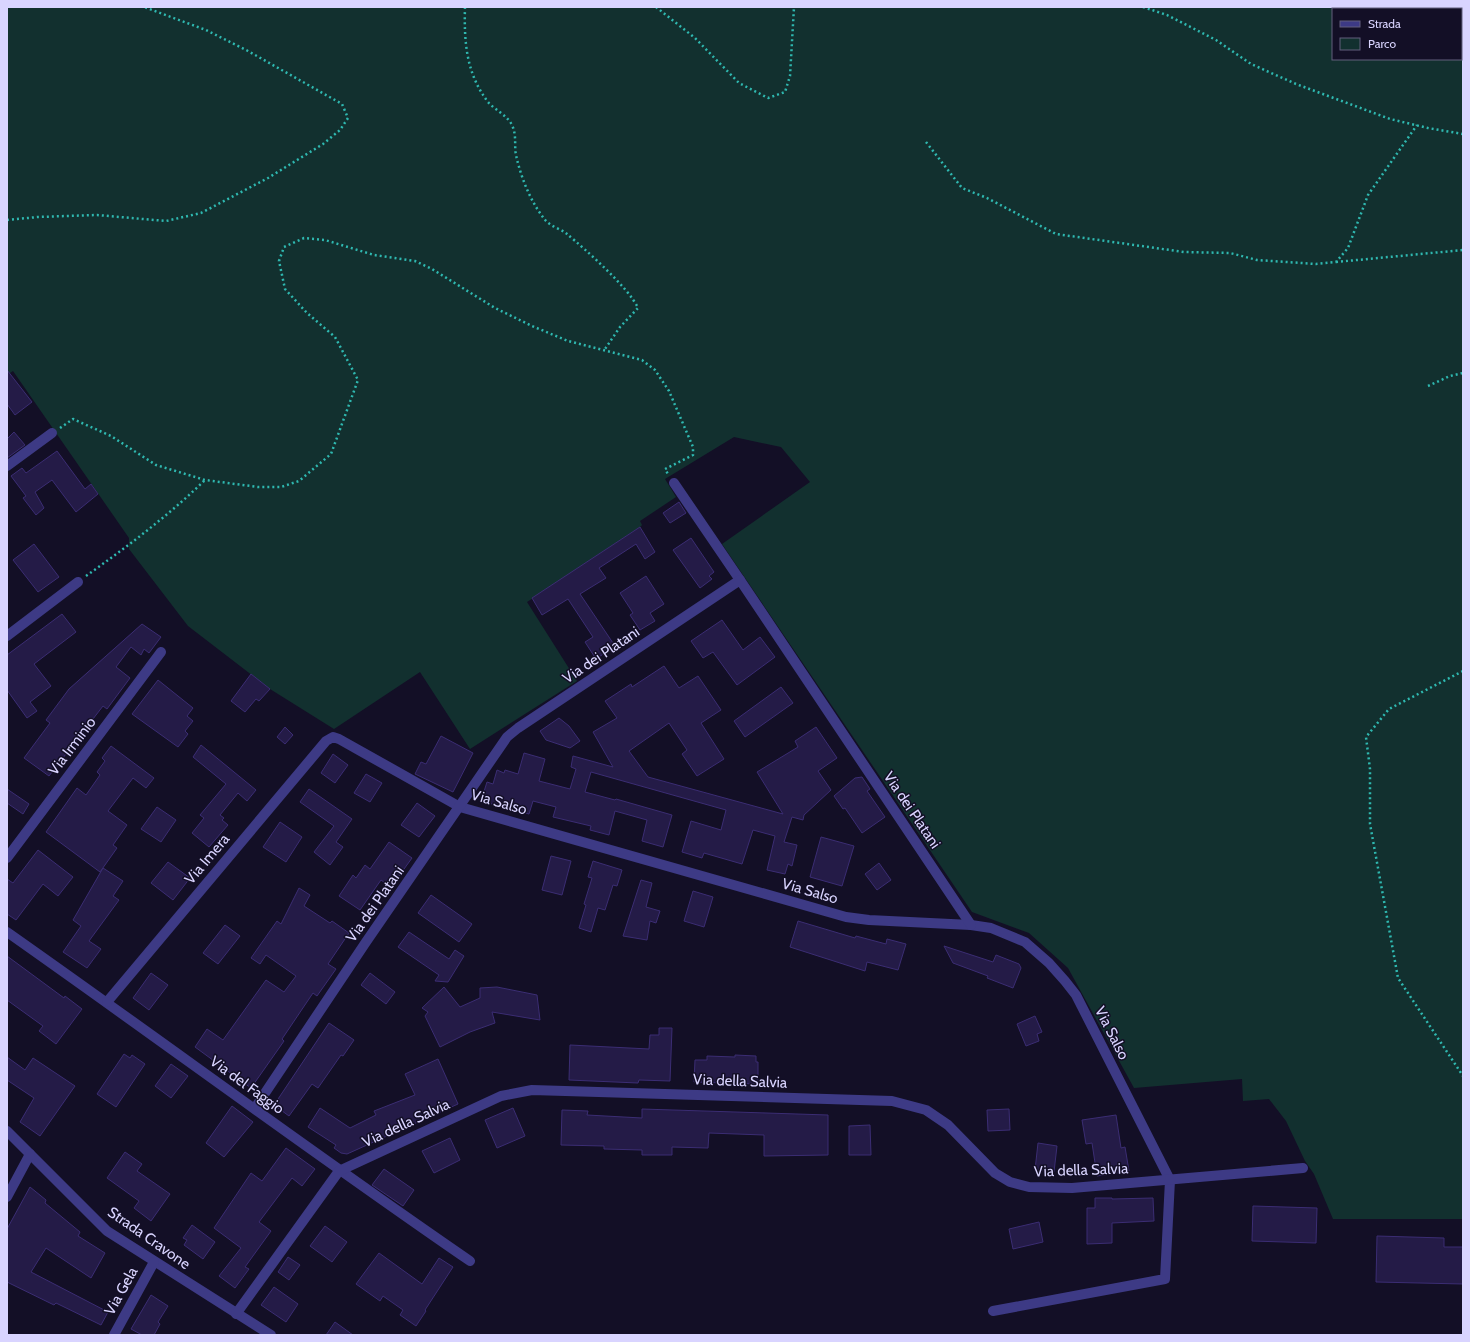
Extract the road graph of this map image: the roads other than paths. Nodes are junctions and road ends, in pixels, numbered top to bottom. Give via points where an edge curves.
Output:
1 (52, 433) road end
2 (7, 466) edge
3 (674, 483) road end
4 (740, 580) junction
5 (78, 582) road end
6 (7, 636) edge
7 (160, 652) dead end
8 (333, 738) joint
9 (460, 807) junction
10 (7, 858) edge
11 (971, 925) junction
12 (7, 932) edge
13 (107, 1002) junction
14 (255, 1108) junction
15 (7, 1131) edge
16 (30, 1154) junction
17 (1303, 1168) dead end
18 (339, 1171) junction
19 (1170, 1180) junction
20 (7, 1197) edge
21 (470, 1261) dead end
22 (154, 1262) junction
23 (993, 1311) dead end
24 (236, 1314) junction
25 (114, 1335) edge
26 (271, 1335) edge

1 - 2 street
3 - 4 street
4 - 9 street, Via dei Platani via 518,728 493,755
4 - 11 street, Via dei Platani
5 - 6 street
7 - 10 street, Via Irminio
8 - 9 street, Via Salso
8 - 13 street, Via Imera via 326,741
9 - 11 street, Via Salso via 846,917
9 - 14 street, Via dei Platani
11 - 19 street, Via Salso via 991,928 1025,942 1049,963 1076,995
12 - 13 street, Via del Faggio
13 - 14 street, Via del Faggio
14 - 18 street, Via del Faggio
15 - 16 street, Strada Cravone
16 - 20 street
16 - 22 street, Strada Cravone via 107,1231
17 - 19 street, Via della Salvia
18 - 19 street, Via della Salvia via 501,1096 532,1090 574,1090 892,1101 926,1110 948,1125 996,1173 1010,1182 1028,1187 1072,1188
18 - 21 street, Via del Faggio
18 - 24 street, Via della Salvia
19 - 23 street via 1165,1279
22 - 24 street, Strada Cravone
22 - 25 street, Via Gela
24 - 26 street, Strada Cravone

